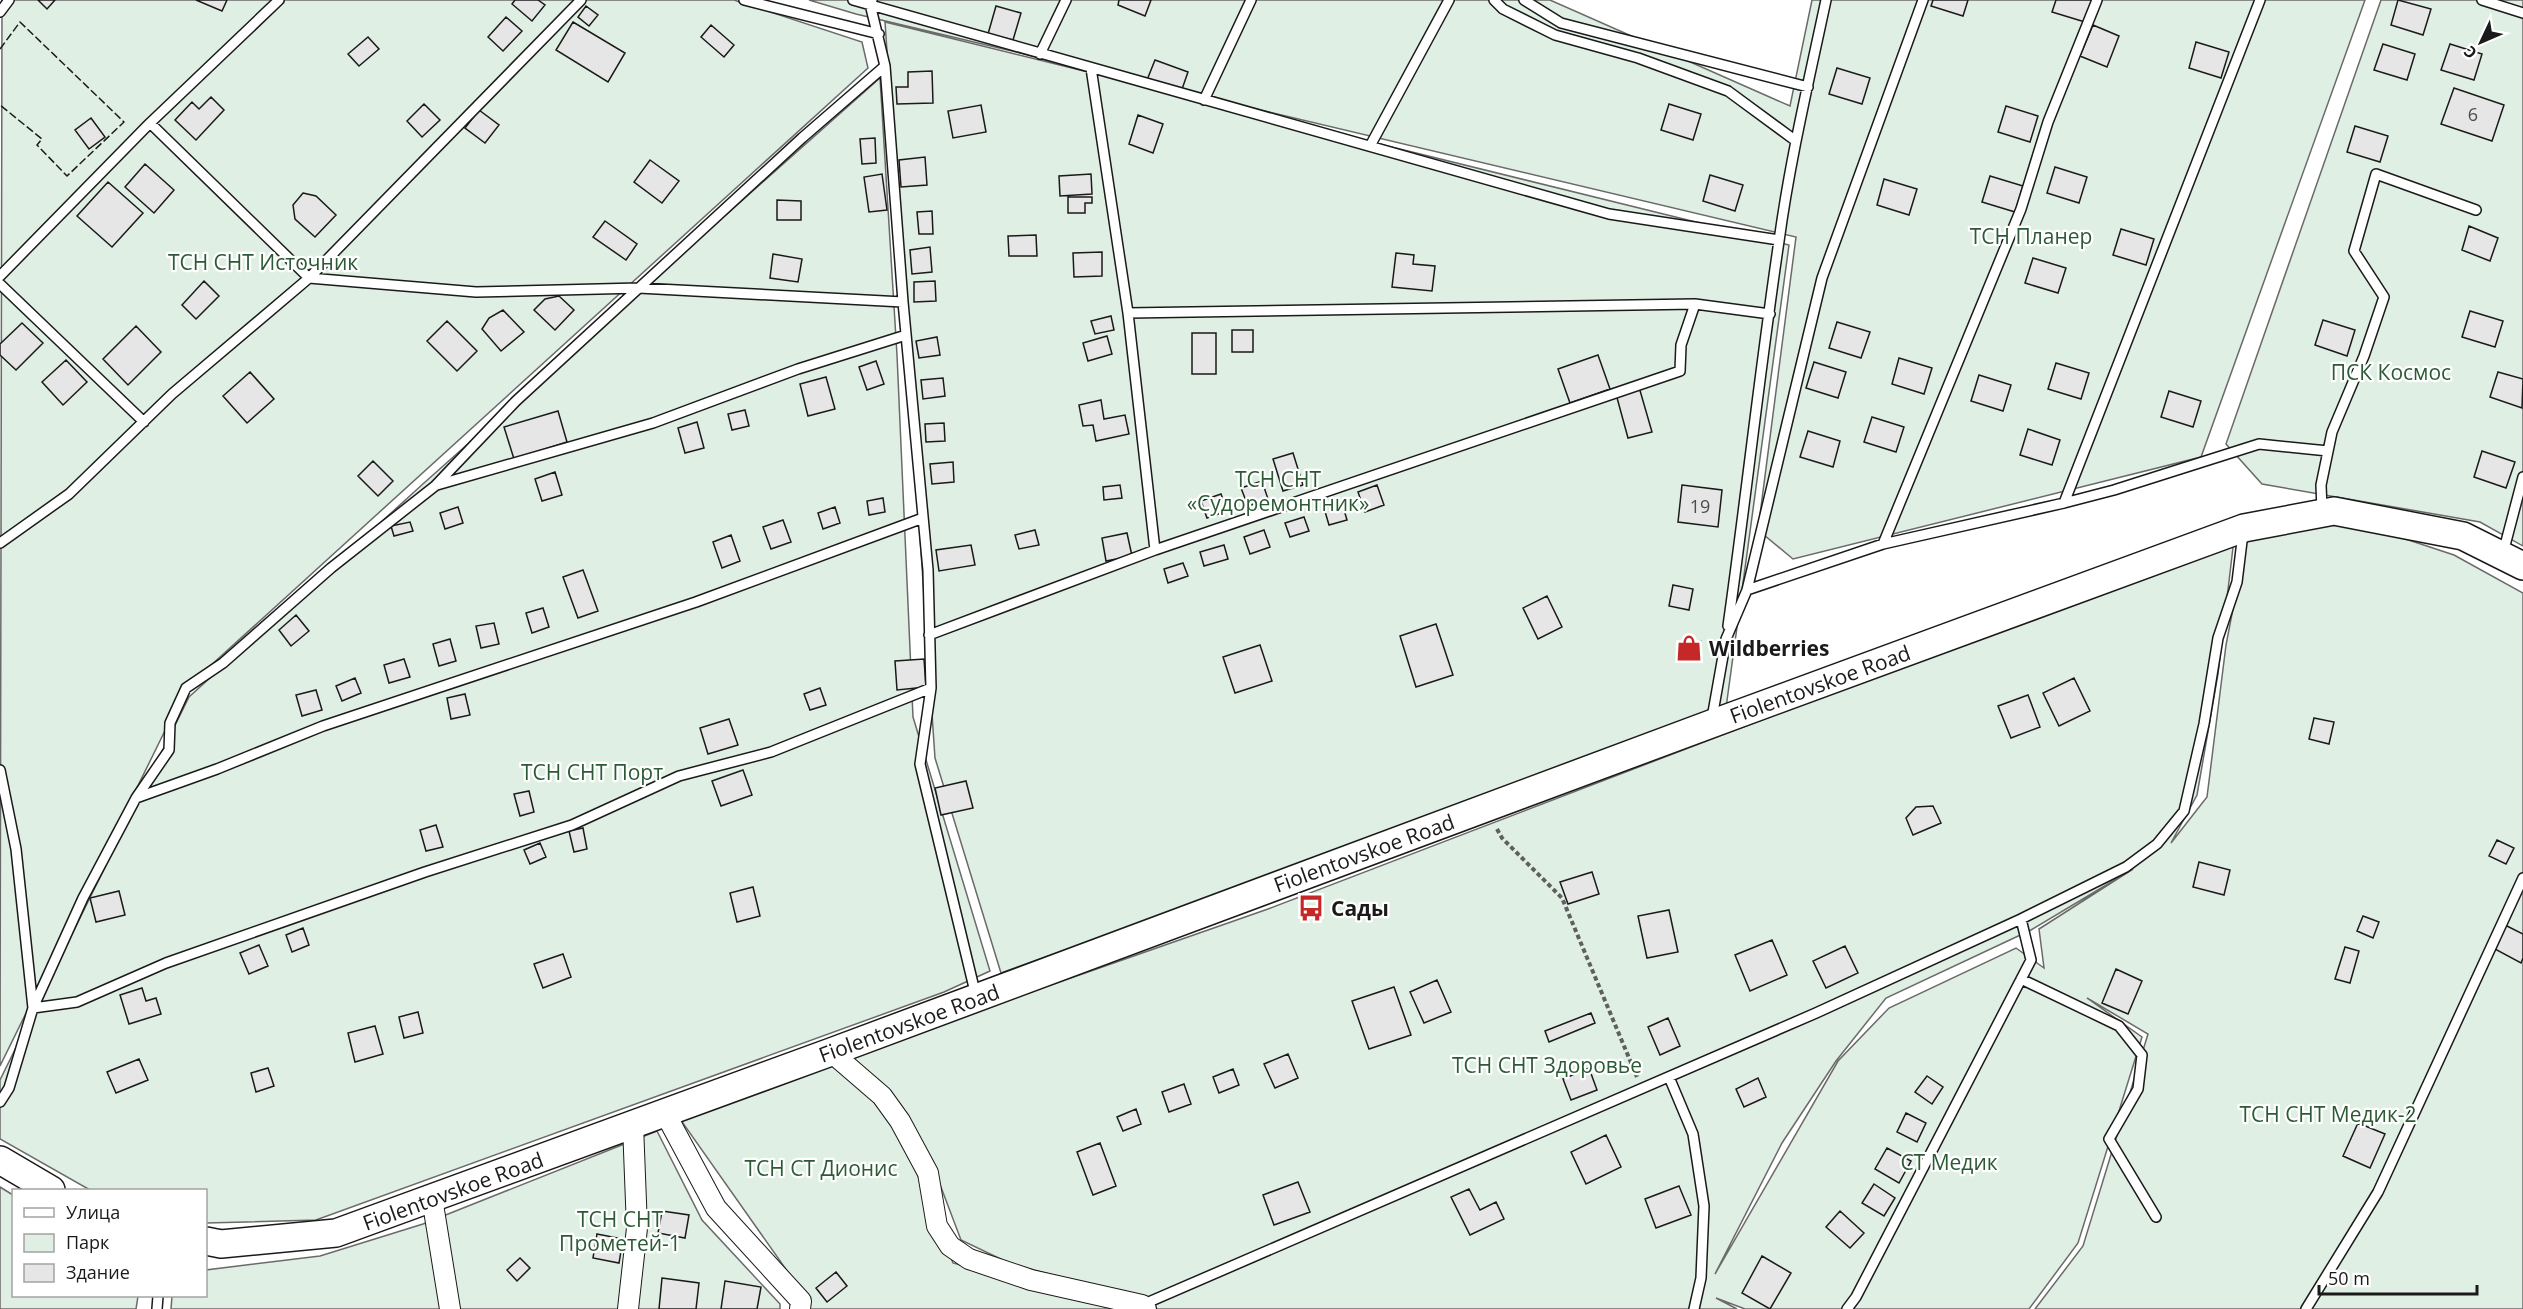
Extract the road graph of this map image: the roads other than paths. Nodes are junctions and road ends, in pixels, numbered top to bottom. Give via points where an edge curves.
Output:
1 (9, 0) edge
2 (279, 0) edge
3 (581, 0) edge
4 (744, 0) edge
5 (853, 0) edge
6 (1066, 0) edge
7 (1251, 0) edge
8 (1449, 0) edge
9 (1494, 0) edge
10 (1524, 0) edge
11 (1826, 0) edge
12 (1923, 0) edge
13 (2097, 0) edge
14 (2260, 0) edge
15 (2482, 0) edge
16 (871, 2) edge
17 (0, 12) edge
18 (2523, 13) edge
19 (879, 34) junction
20 (1040, 54) junction
21 (885, 66) junction
22 (1091, 68) junction
23 (1808, 87) junction
24 (1204, 100) junction
25 (150, 123) junction
26 (1796, 141) junction
27 (1370, 147) junction
28 (2476, 210) dead end
29 (1779, 240) junction
30 (0, 276) edge
31 (309, 278) junction
32 (0, 284) edge
33 (639, 288) junction
34 (903, 302) junction
35 (1695, 303) junction
36 (1128, 314) junction
37 (1770, 314) junction
38 (906, 335) junction
39 (144, 422) junction
40 (2328, 451) junction
41 (2523, 477) edge
42 (435, 486) junction
43 (2064, 503) junction
44 (2323, 513) junction
45 (923, 518) junction
46 (2244, 528) junction
47 (0, 543) edge
48 (1882, 544) junction
49 (1155, 550) junction
50 (2513, 561) edge
51 (1747, 590) junction
52 (929, 635) junction
53 (1726, 639) junction
54 (931, 688) junction
55 (1711, 724) junction
56 (0, 770) edge
57 (136, 798) junction
58 (2523, 878) edge
59 (2021, 919) junction
60 (2021, 980) junction
61 (977, 998) junction
62 (33, 1008) junction
63 (831, 1052) junction
64 (1669, 1077) junction
65 (0, 1101) edge
66 (665, 1113) junction
67 (633, 1125) junction
68 (4, 1165) edge
69 (47, 1189) edge
70 (432, 1198) junction
71 (2156, 1217) dead end
72 (207, 1241) edge
73 (803, 1306) edge
74 (1144, 1307) edge
75 (450, 1309) edge
76 (628, 1309) edge
77 (1694, 1309) edge
78 (1847, 1309) edge
79 (2306, 1309) edge

1 - 17 lane
2 - 25 lane
3 - 31 lane
4 - 19 lane
5 - 16 lane
6 - 20 lane
7 - 24 lane
8 - 27 lane
9 - 26 lane via 1503,9 1555,34 1638,58 1728,91
10 - 23 lane via 1561,23
11 - 23 lane
12 - 51 lane via 1822,278
13 - 48 lane via 2048,122 2020,209
14 - 43 lane
15 - 18 lane
16 - 19 lane
16 - 20 lane
19 - 21 lane
20 - 22 lane
21 - 33 lane
21 - 34 lane
22 - 24 lane
22 - 36 lane
23 - 26 lane
24 - 27 lane
25 - 30 lane
25 - 31 lane
26 - 29 lane
27 - 29 lane via 1609,214
28 - 40 lane via 2376,174 2354,251 2384,297
29 - 37 lane
31 - 33 lane via 476,292
31 - 39 lane
32 - 39 lane
33 - 34 lane
33 - 42 lane via 516,401
34 - 38 lane
35 - 36 lane
35 - 37 lane
35 - 49 lane via 1681,345 1680,371
36 - 49 lane
37 - 53 lane
38 - 42 lane via 798,369 653,423
38 - 45 lane
39 - 47 lane via 69,494
40 - 43 lane via 2259,444
40 - 44 lane via 2322,485
41 - 50 lane
42 - 57 lane via 331,568 223,663 186,688 170,723 169,750
43 - 48 lane
44 - 46 main road, Fiolentovskoe Road
44 - 50 main road, Fiolentovskoe Road via 2334,511 2463,537
45 - 52 lane
45 - 57 lane via 696,602 322,726
46 - 55 main road, Fiolentovskoe Road
46 - 59 lane via 2237,582 2218,638 2184,811 2157,844 2126,867
48 - 51 lane
49 - 52 lane
51 - 53 lane
52 - 54 lane
53 - 55 lane
54 - 61 lane via 920,764
54 - 62 lane via 771,752 679,776 572,825 166,963 77,1002
55 - 61 main road, Fiolentovskoe Road
56 - 62 lane via 16,849
57 - 62 lane via 83,898
58 - 79 lane via 2378,1192
59 - 60 lane via 2031,960
59 - 64 lane
60 - 71 lane via 2119,1026 2142,1055 2138,1089 2109,1138
60 - 78 lane
61 - 63 main road, Fiolentovskoe Road
62 - 65 lane via 9,1089
63 - 66 main road, Fiolentovskoe Road
63 - 74 street via 882,1096 900,1121 928,1173 937,1226 950,1246 969,1259 1032,1280
64 - 74 lane
64 - 77 lane via 1693,1134 1704,1206 1701,1278
66 - 67 main road, Fiolentovskoe Road
66 - 73 street via 716,1208
67 - 70 main road, Fiolentovskoe Road
67 - 76 street via 637,1228
68 - 69 main road
70 - 72 main road, Fiolentovskoe Road via 336,1233 221,1244
70 - 75 street

